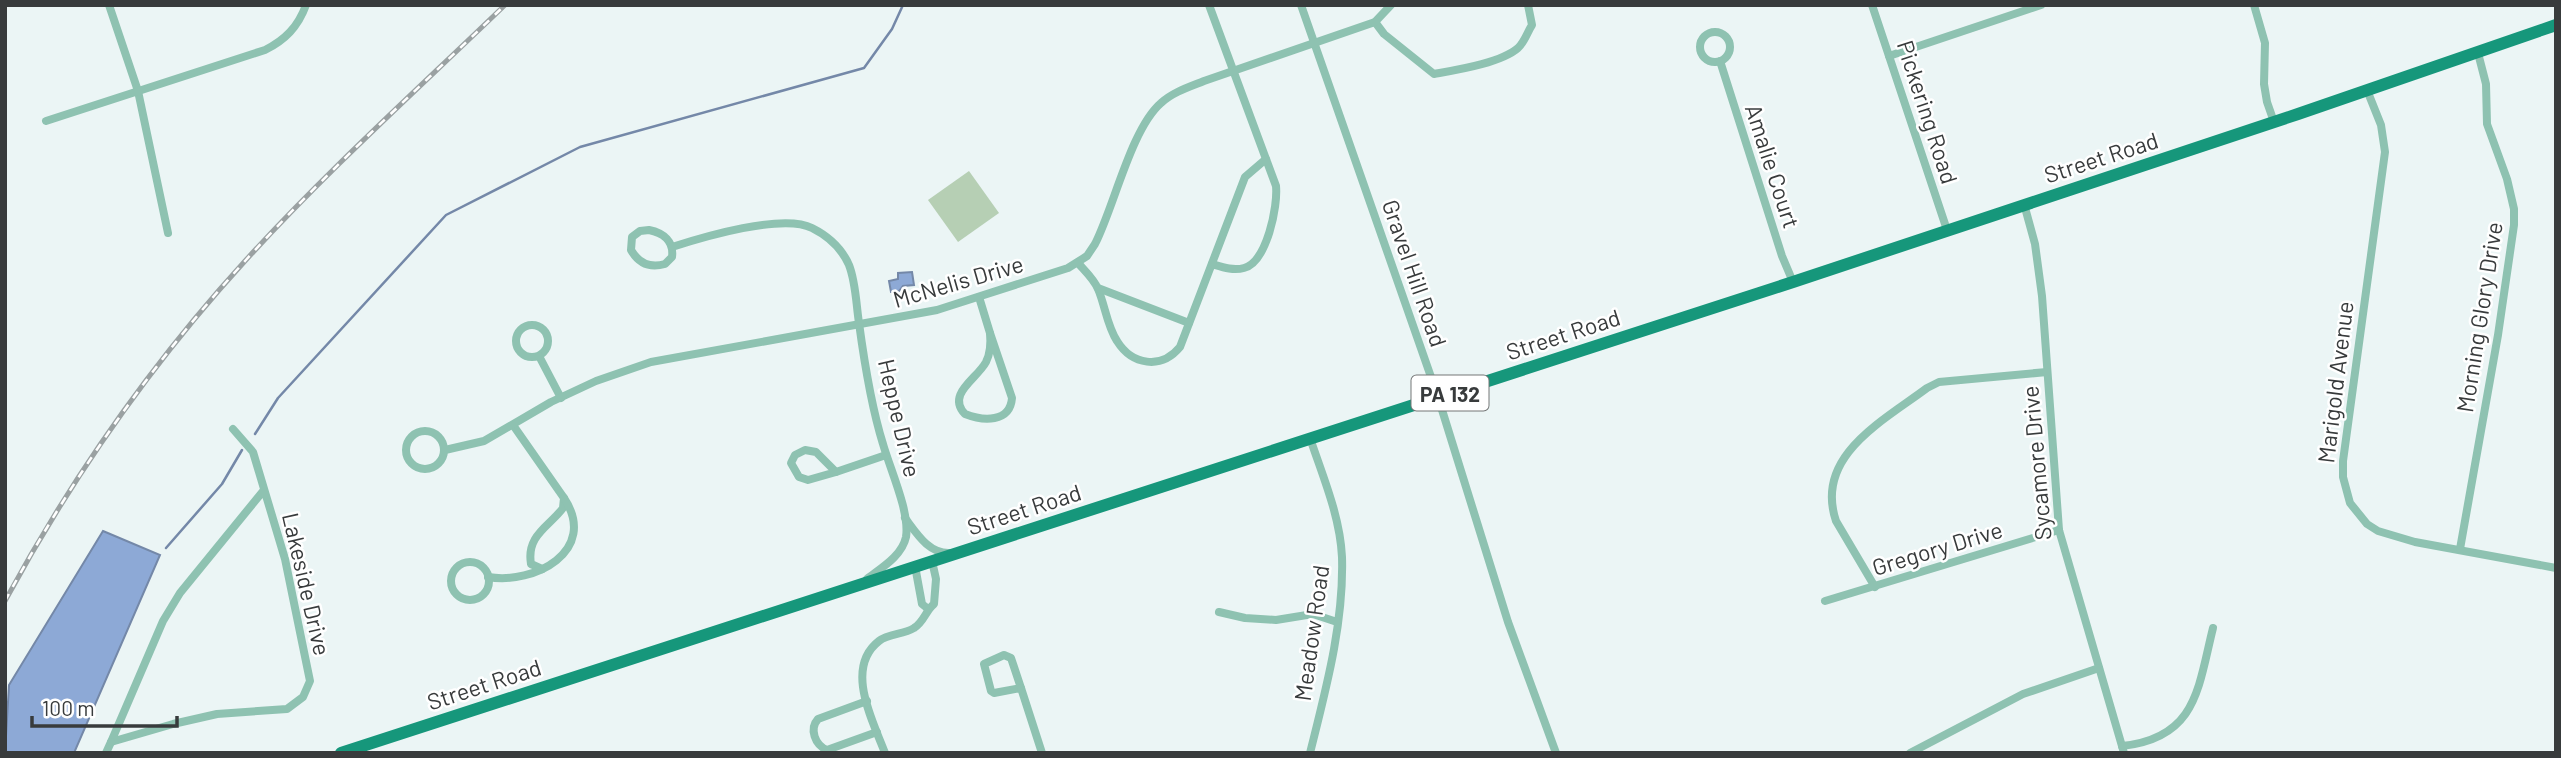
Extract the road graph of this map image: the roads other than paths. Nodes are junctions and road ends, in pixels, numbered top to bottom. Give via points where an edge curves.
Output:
1 (109, 5) edge
2 (306, 5) edge
3 (1209, 5) edge
4 (1301, 5) edge
5 (1391, 5) edge
6 (1528, 5) edge
7 (1872, 5) edge
8 (2041, 5) edge
9 (2255, 5) edge
10 (1375, 22) junction
11 (2556, 25) edge
12 (1316, 44) junction
13 (2478, 52) junction
14 (1889, 56) junction
15 (1720, 61) dead end
16 (1233, 71) junction
17 (2367, 90) junction
18 (138, 91) junction
19 (46, 121) dead end
20 (2274, 122) junction
21 (1266, 159) junction
22 (2024, 204) junction
23 (1947, 230) junction
24 (168, 233) dead end
25 (672, 247) junction
26 (1078, 263) junction
27 (1212, 264) junction
28 (1793, 282) junction
29 (1098, 288) junction
30 (979, 297) junction
31 (1189, 323) junction
32 (859, 326) junction
33 (990, 333) junction
34 (540, 356) junction
35 (2048, 372) junction
36 (1438, 397) junction
37 (561, 398) junction
38 (513, 425) junction
39 (233, 429) dead end
40 (1310, 438) junction
41 (445, 450) junction
42 (886, 454) junction
43 (836, 472) junction
44 (264, 490) junction
45 (564, 498) junction
46 (905, 518) junction
47 (2059, 530) junction
48 (2460, 549) junction
49 (960, 552) junction
50 (932, 561) junction
51 (915, 566) junction
52 (2556, 568) edge
53 (542, 569) junction
54 (488, 577) junction
55 (859, 585) junction
56 (1875, 587) junction
57 (1825, 601) dead end
58 (928, 608) junction
59 (1219, 612) dead end
60 (1337, 622) junction
61 (2213, 628) dead end
62 (2099, 668) junction
63 (1021, 688) junction
64 (867, 701) junction
65 (877, 732) junction
66 (111, 742) junction
67 (1925, 749) edge
68 (2123, 749) edge
69 (106, 753) edge
70 (341, 753) edge
71 (885, 753) edge
72 (1042, 753) edge
73 (1310, 753) edge
74 (1556, 753) edge
75 (1910, 753) edge

1 - 18 street
2 - 18 street via 298,23 265,50
3 - 16 street
4 - 12 street, Gravel Hill Road
5 - 10 street
6 - 10 street via 1532,25 1518,48 1464,69 1434,74
7 - 14 street, Pickering Road
8 - 14 street
9 - 20 street via 2267,58 2264,84
10 - 12 street
11 - 13 main road, Street Road / PA 132
12 - 16 street
12 - 36 street, Gravel Hill Road
13 - 17 main road, Street Road / PA 132
13 - 48 street, Morning Glory Drive via 2486,84 2487,124 2507,179 2514,225
14 - 23 street, Pickering Road
15 - 28 street, Amalie Court
16 - 21 street
16 - 26 street via 1177,92 1152,113 1101,233
17 - 20 main road, Street Road / PA 132
17 - 48 street, Marigold Avenue via 2384,136 2385,163 2343,461 2344,485 2357,514 2378,531
18 - 19 street
18 - 24 street
20 - 22 main road, Street Road / PA 132
21 - 27 street via 1245,177
21 - 27 street via 1277,196 1262,252 1246,268
22 - 23 main road, Street Road / PA 132
22 - 35 street, Sycamore Drive via 2038,264
23 - 28 main road, Street Road / PA 132
25 - 25 street via 665,236 649,230 636,233 630,244 634,255 657,266 669,261
25 - 32 street, Heppe Drive via 709,235 783,223 811,227 844,256 853,278
26 - 29 street
26 - 30 street, McNelis Drive
27 - 31 street
28 - 36 main road, Street Road / PA 132
29 - 31 street
29 - 31 street via 1117,342 1140,361 1158,362 1174,354
30 - 32 street, McNelis Drive
30 - 33 street
32 - 37 street, McNelis Drive via 651,362
32 - 42 street, Heppe Drive
33 - 33 street via 1012,398 1009,411 1001,418 965,414 958,402 986,360
34 - 34 street via 547,345 546,332 526,326 517,335 516,347 528,358
34 - 37 street
35 - 47 street, Sycamore Drive
35 - 56 street via 1939,382 1848,450 1836,468 1832,510
36 - 40 main road, Street Road / PA 132
36 - 74 street, Gravel Hill Road via 1508,622
37 - 38 street, McNelis Drive
38 - 41 street, McNelis Drive via 484,441
38 - 45 street
39 - 44 street, Lakeside Drive via 253,452
40 - 49 main road, Street Road / PA 132
40 - 60 street, Meadow Road via 1339,534
41 - 41 street via 434,435 420,432 406,450 414,465 428,469 440,463
42 - 43 street
42 - 46 street, Heppe Drive
43 - 43 street via 811,450 800,451 791,463 794,473 804,480
44 - 66 street, Lakeside Drive via 180,593 163,621
44 - 66 street, Lakeside Drive via 303,642 310,681 303,697 287,709 213,715
45 - 53 street via 573,518 573,537 560,559
45 - 53 street via 563,508 534,542 530,559
46 - 49 street, Heppe Drive via 941,553
46 - 55 street, Heppe Drive via 906,536 898,552
47 - 56 street, Gregory Drive
47 - 62 street, Sycamore Drive
48 - 52 street, Marigold Avenue
49 - 50 main road, Street Road / PA 132
50 - 51 main road, Street Road / PA 132
50 - 58 street via 936,593
51 - 55 main road, Street Road / PA 132
51 - 58 street via 922,604
53 - 54 street via 511,578
54 - 54 street via 476,563 464,562 452,575 453,587 461,597 475,598 486,591
55 - 70 main road, Street Road / PA 132
56 - 57 street, Gregory Drive
58 - 64 street via 914,628 886,637 869,651 862,671
59 - 60 street via 1276,620 1313,614
60 - 73 street, Meadow Road
61 - 68 street via 2190,708 2156,737
62 - 67 street via 2023,694
62 - 68 street, Sycamore Drive
63 - 63 street via 1008,655 986,661 991,691
63 - 72 street
64 - 65 street
64 - 65 street via 818,719 814,723 817,743 827,750
65 - 71 street
66 - 69 street, Lakeside Drive
67 - 75 street

